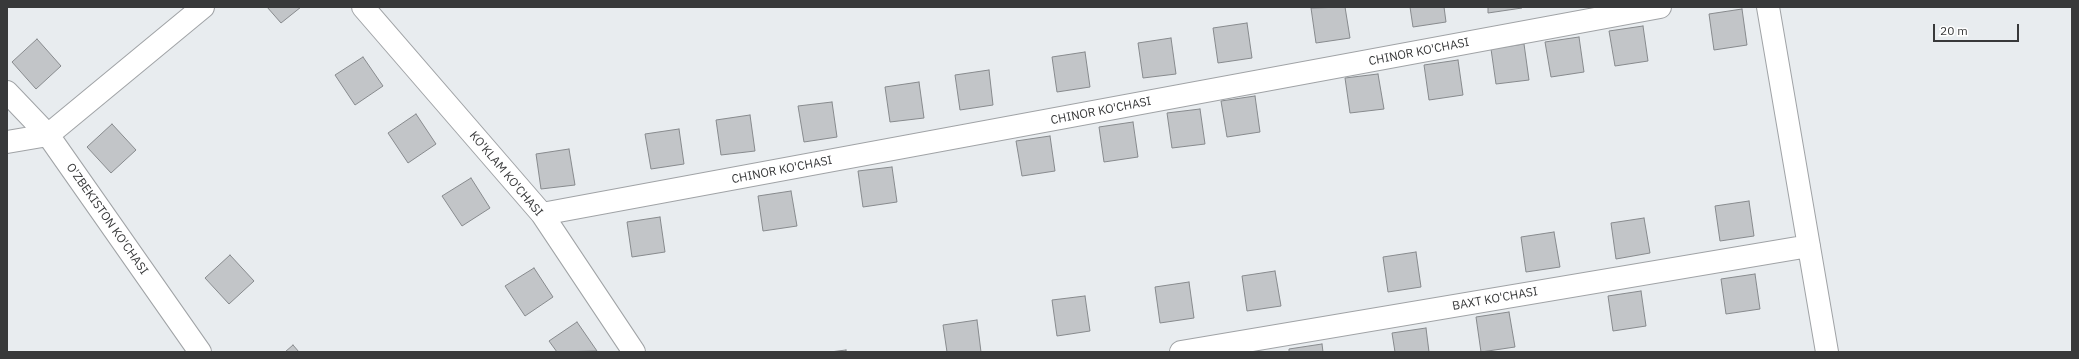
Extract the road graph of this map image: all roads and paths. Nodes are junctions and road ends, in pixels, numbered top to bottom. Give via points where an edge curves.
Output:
1 (203, 7) edge
2 (363, 7) edge
3 (1660, 7) edge
4 (1768, 7) edge
5 (7, 92) edge
6 (48, 135) junction
7 (7, 142) edge
8 (542, 214) junction
9 (1809, 246) junction
10 (200, 352) edge
11 (634, 352) edge
12 (1181, 352) edge
13 (1827, 352) edge

1 - 6 street
2 - 8 street, KO'KLAM KO'CHASI
3 - 8 street, CHINOR KO'CHASI
4 - 9 street
5 - 6 street, O'ZBEKISTON KO'CHASI
6 - 7 street
6 - 10 street, O'ZBEKISTON KO'CHASI
8 - 11 street, KO'KLAM KO'CHASI
9 - 12 street, BAXT KO'CHASI
9 - 13 street

